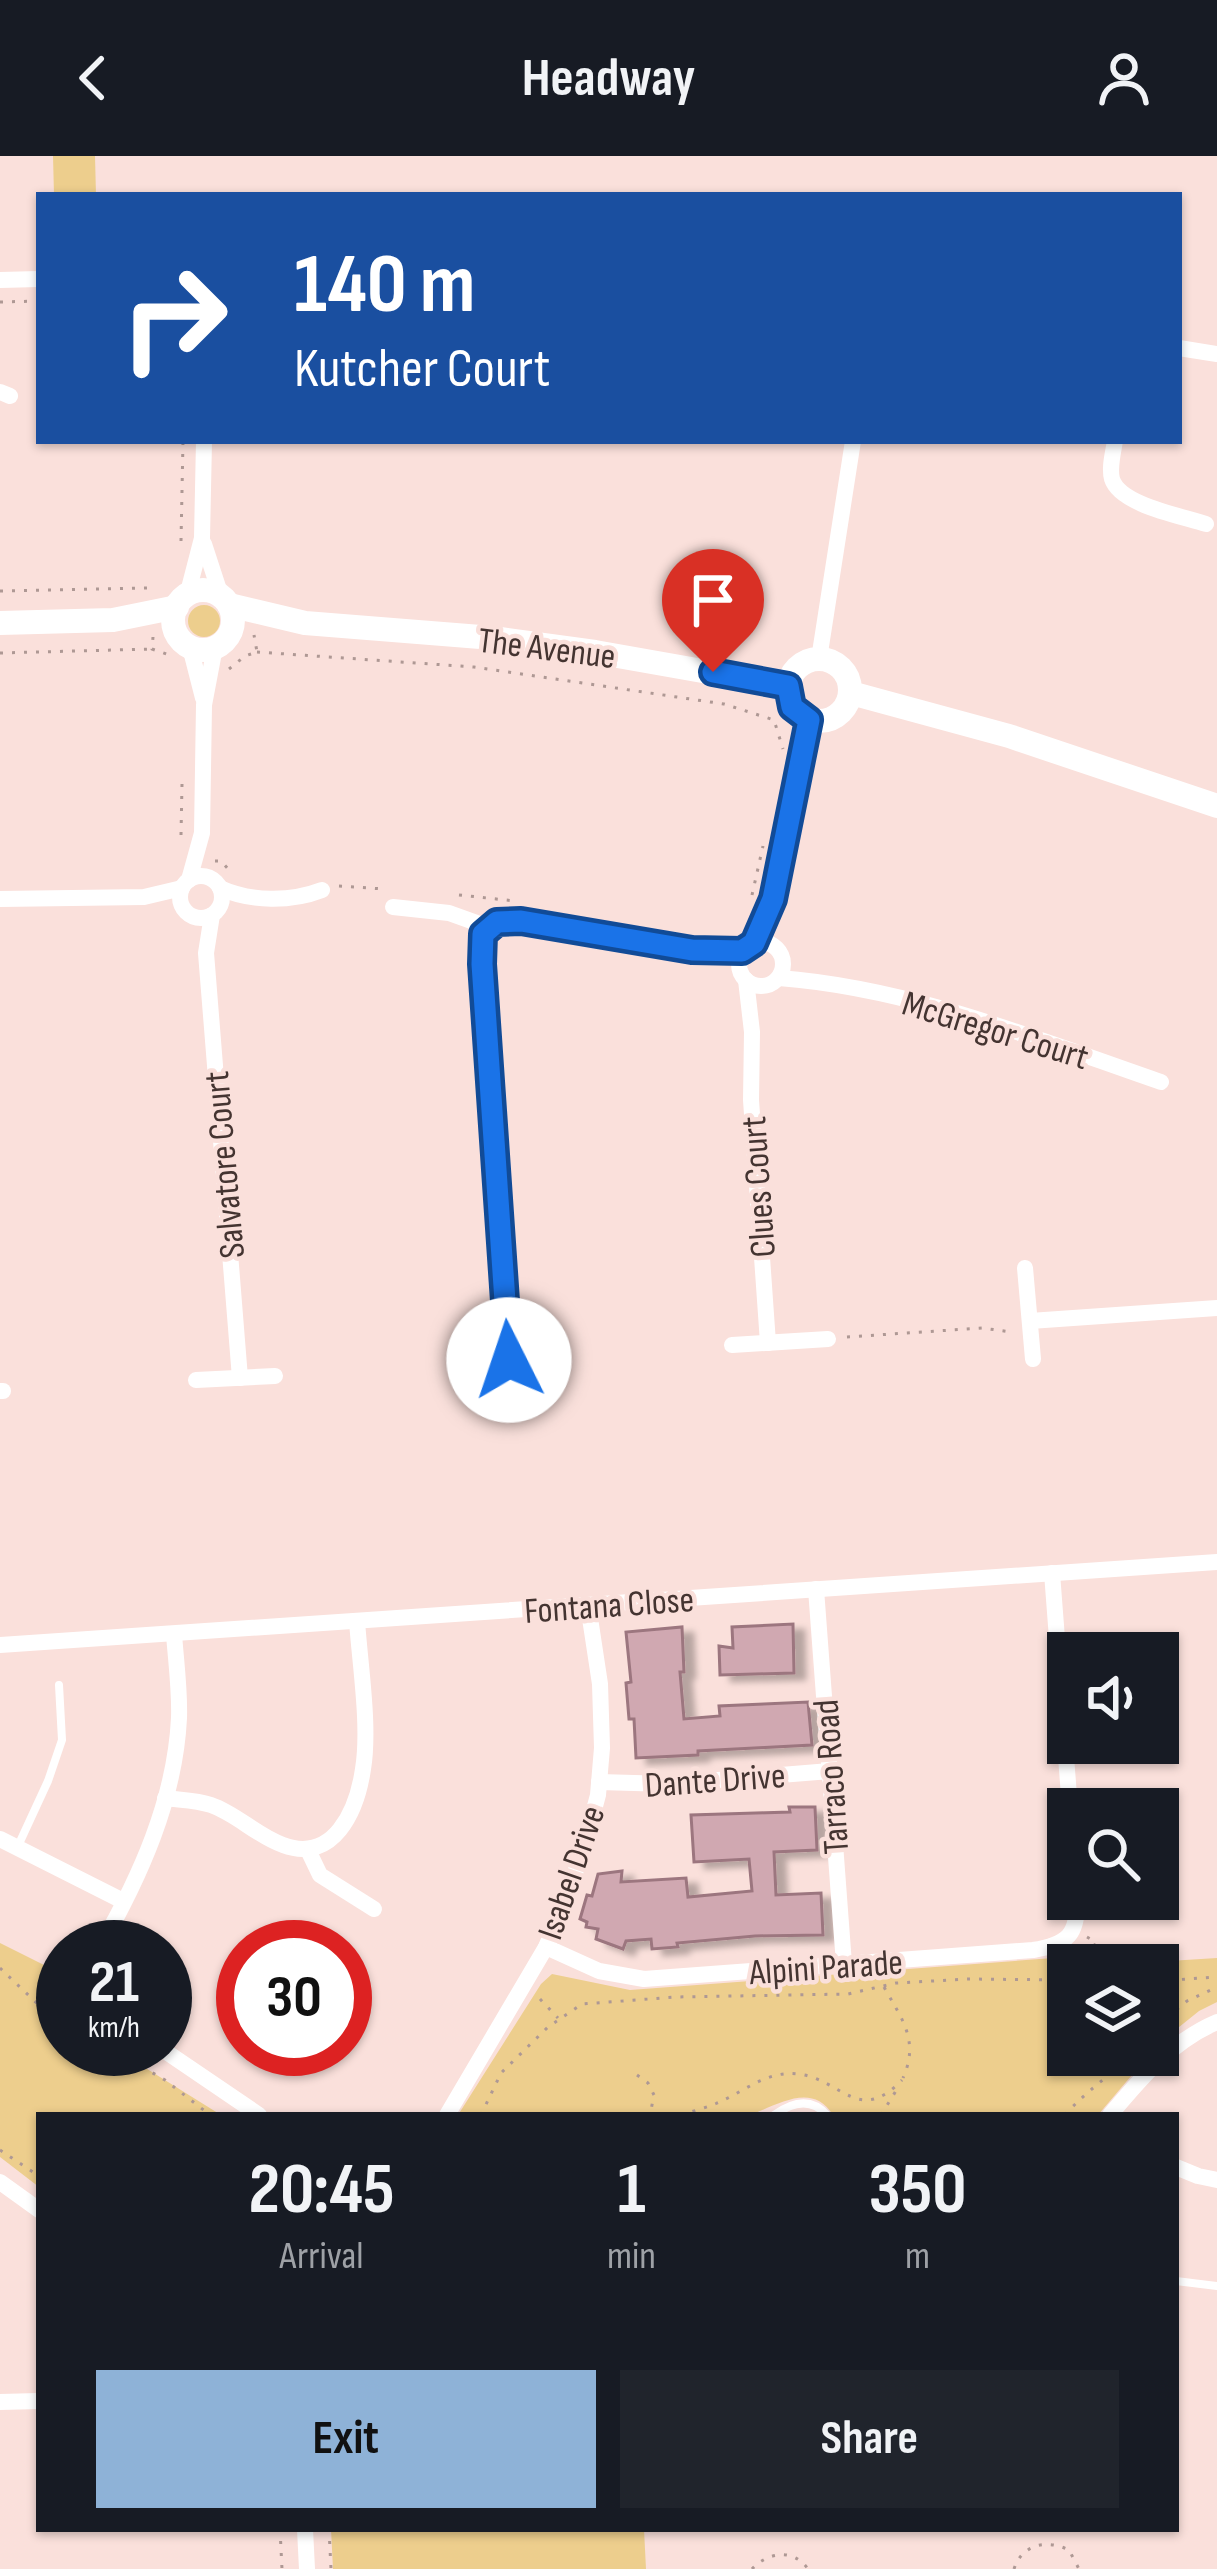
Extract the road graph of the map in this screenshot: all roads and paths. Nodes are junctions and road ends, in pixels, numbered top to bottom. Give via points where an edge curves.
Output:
1 (36, 279) edge
2 (0, 280) edge
3 (0, 302) edge
4 (36, 302) edge
5 (1182, 348) edge
6 (1217, 354) edge
7 (183, 444) edge
8 (204, 444) edge
9 (853, 444) edge
10 (1115, 444) edge
11 (1206, 524) dead end
12 (181, 537) dead end
13 (202, 538) junction
14 (159, 586) dead end
15 (0, 591) edge
16 (182, 601) junction
17 (225, 601) junction
18 (113, 620) junction
19 (0, 622) edge
20 (304, 622) junction
21 (203, 646) junction
22 (0, 653) edge
23 (819, 659) junction
24 (788, 686) junction
25 (850, 693) junction
26 (809, 720) junction
27 (784, 746) dead end
28 (182, 786) dead end
29 (1217, 806) edge
30 (766, 833) dead end
31 (191, 885) junction
32 (324, 887) joint
33 (221, 894) junction
34 (454, 895) dead end
35 (392, 898) joint
36 (0, 899) edge
37 (773, 899) junction
38 (516, 902) dead end
39 (749, 909) dead end
40 (488, 928) junction
41 (748, 947) junction
42 (692, 950) junction
43 (206, 952) junction
44 (776, 968) junction
45 (743, 976) junction
46 (752, 1032) junction
47 (1161, 1082) dead end
48 (1025, 1268) dead end
49 (1217, 1308) edge
50 (1030, 1326) junction
51 (828, 1339) joint
52 (768, 1342) junction
53 (732, 1345) dead end
54 (544, 1358) dead end
55 (1033, 1359) dead end
56 (509, 1360) junction
57 (474, 1362) dead end
58 (275, 1376) dead end
59 (240, 1378) junction
60 (196, 1380) dead end
61 (1217, 1562) edge
62 (1052, 1573) junction
63 (816, 1589) junction
64 (588, 1605) junction
65 (357, 1621) junction
66 (174, 1634) junction
67 (0, 1646) edge
68 (59, 1685) dead end
69 (830, 1771) junction
70 (599, 1782) junction
71 (1068, 1788) edge
72 (165, 1798) junction
73 (0, 1839) edge
74 (17, 1848) junction
75 (308, 1850) junction
76 (123, 1901) junction
77 (374, 1909) dead end
78 (114, 1920) edge
79 (1078, 1920) edge
80 (546, 1946) junction
81 (881, 1962) junction
82 (844, 1964) junction
83 (0, 1968) edge
84 (1217, 1977) edge
85 (1179, 1980) edge
86 (1047, 1981) edge
87 (883, 1985) junction
88 (1217, 1987) edge
89 (518, 1992) junction
90 (36, 2002) edge
91 (1179, 2007) edge
92 (559, 2020) junction
93 (1217, 2022) edge
94 (192, 2069) edge
95 (637, 2075) dead end
96 (158, 2076) edge
97 (1109, 2076) edge
98 (206, 2112) edge
99 (255, 2112) edge
100 (449, 2112) edge
101 (482, 2112) edge
102 (651, 2112) edge
103 (778, 2112) edge
104 (824, 2112) edge
105 (883, 2112) edge
106 (1068, 2112) edge
107 (1115, 2112) edge
108 (0, 2150) edge
109 (1179, 2168) edge
110 (36, 2174) edge
111 (1217, 2180) edge
112 (0, 2182) edge
113 (36, 2208) edge
114 (1179, 2281) edge
115 (1217, 2285) edge
116 (36, 2401) edge
117 (0, 2402) edge
118 (280, 2532) edge
119 (305, 2532) edge
120 (329, 2532) edge
121 (282, 2569) edge
122 (307, 2569) edge
123 (331, 2569) edge
124 (752, 2569) edge
125 (808, 2569) edge
126 (1014, 2569) edge
127 (1079, 2569) edge

1 - 2 street
3 - 4 path
5 - 6 street
7 - 12 path
8 - 13 street
9 - 23 street
10 - 11 street via 1110,475 1117,490
13 - 16 street
13 - 17 street
14 - 15 path
16 - 17 street via 204,590
16 - 18 street, The Avenue
16 - 21 street via 174,626
17 - 20 street, The Avenue
17 - 21 street via 233,621
18 - 19 street, The Avenue
18 - 21 street, The Avenue
20 - 21 street, The Avenue
20 - 24 street, The Avenue via 548,645
21 - 22 path
21 - 27 path via 474,667 724,704 774,720
21 - 31 street, Salvatore Court via 202,833
23 - 24 street via 797,667
23 - 25 street via 839,666
24 - 26 street via 792,707
25 - 26 street via 832,719
25 - 29 street
26 - 37 street, Clues Court
28 - 31 path via 178,859
30 - 39 path
31 - 33 street via 201,876
31 - 33 street via 199,918
31 - 33 path via 221,861
31 - 36 street via 144,897
31 - 43 street, Salvatore Court
32 - 33 street via 302,898
32 - 35 path
33 - 43 street, Salvatore Court
34 - 38 path
35 - 40 street
37 - 41 street, Clues Court
37 - 44 street, Clues Court
40 - 42 street via 521,921
40 - 56 street via 482,964
41 - 42 street
41 - 44 street via 768,943
41 - 45 street via 740,958
42 - 45 street
43 - 59 street, Salvatore Court
44 - 45 street via 756,986
44 - 46 street, Clues Court
44 - 47 street, McGregor Court via 956,1012
45 - 46 street, Clues Court
46 - 52 street, Clues Court
48 - 50 street
49 - 50 street
50 - 51 path
50 - 55 street
51 - 52 street
52 - 53 street
54 - 56 street
56 - 57 street
58 - 59 street
59 - 60 street
61 - 62 street, Fontana Close
62 - 63 street, Fontana Close
62 - 71 street
63 - 64 street, Fontana Close
63 - 69 street, Tarraco Road
64 - 65 street, Fontana Close
64 - 70 street, Isabel Drive via 600,1684
65 - 66 street, Fontana Close
65 - 75 street via 364,1767 340,1833
66 - 67 street, Fontana Close
66 - 72 street via 179,1717
68 - 74 lane via 62,1740
69 - 70 street, Dante Drive
69 - 82 street, Tarraco Road
70 - 80 street, Isabel Drive
72 - 75 street via 208,1804 282,1845
72 - 76 street
73 - 74 street
74 - 76 street
75 - 77 street via 320,1875
76 - 78 street
79 - 81 street, Alpini Parade via 1072,1934 1049,1947
80 - 82 street, Alpini Parade via 599,1971 644,1979
80 - 89 street, Isabel Drive
81 - 82 street, Alpini Parade
81 - 87 path
83 - 90 path
84 - 85 path
86 - 87 path
87 - 92 path via 848,1994 582,2004
87 - 105 path via 910,2048 907,2071
88 - 91 path
89 - 92 path via 535,1994
89 - 100 street, Isabel Drive
92 - 101 path via 501,2073
93 - 107 street via 1155,2063
94 - 99 street
95 - 102 path via 652,2089
96 - 98 path
97 - 106 path
103 - 104 lane via 805,2102
108 - 110 path
109 - 111 street
112 - 113 street
114 - 115 lane
116 - 117 street
118 - 121 path
119 - 122 street
120 - 123 path
124 - 125 path via 783,2554
126 - 127 path via 1031,2547 1051,2544 1069,2550

